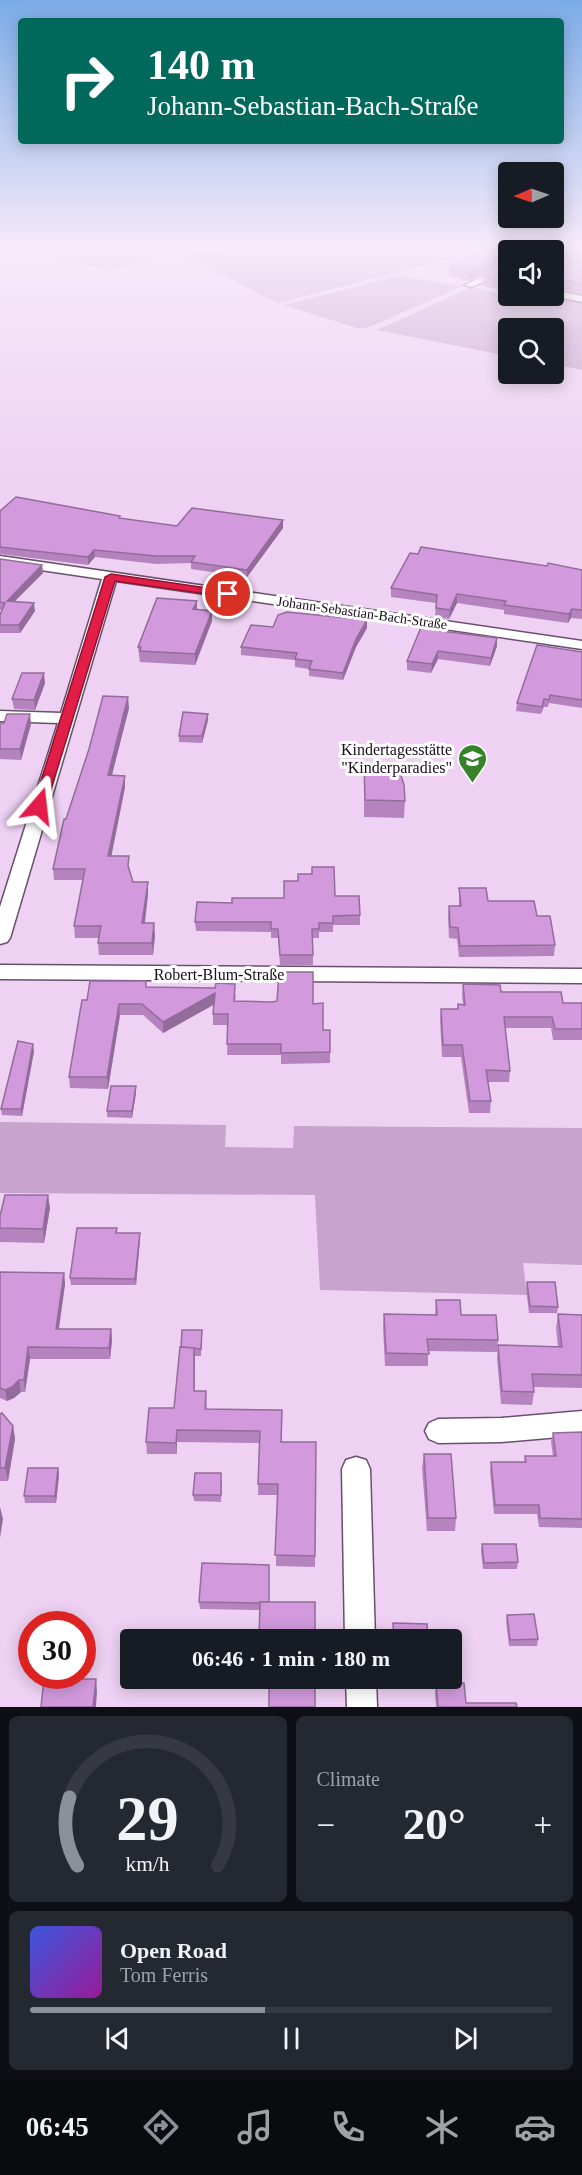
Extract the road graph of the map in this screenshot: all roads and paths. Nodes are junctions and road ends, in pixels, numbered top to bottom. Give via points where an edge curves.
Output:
1 (0, 560) edge
2 (111, 577) junction
3 (582, 645) edge
4 (0, 716) edge
5 (66, 718) junction
6 (0, 938) edge
7 (0, 972) edge
8 (582, 976) edge
9 (582, 1423) edge
10 (438, 1431) dead end
11 (356, 1469) dead end
12 (360, 1629) edge
13 (361, 1689) edge
14 (362, 1707) edge

1 - 2 street, Johann-Sebastian-Bach-Straße
2 - 3 street, Johann-Sebastian-Bach-Straße
2 - 5 street
4 - 5 street
5 - 6 street
7 - 8 street, Robert-Blum-Straße
9 - 10 street
11 - 12 street
13 - 14 street

